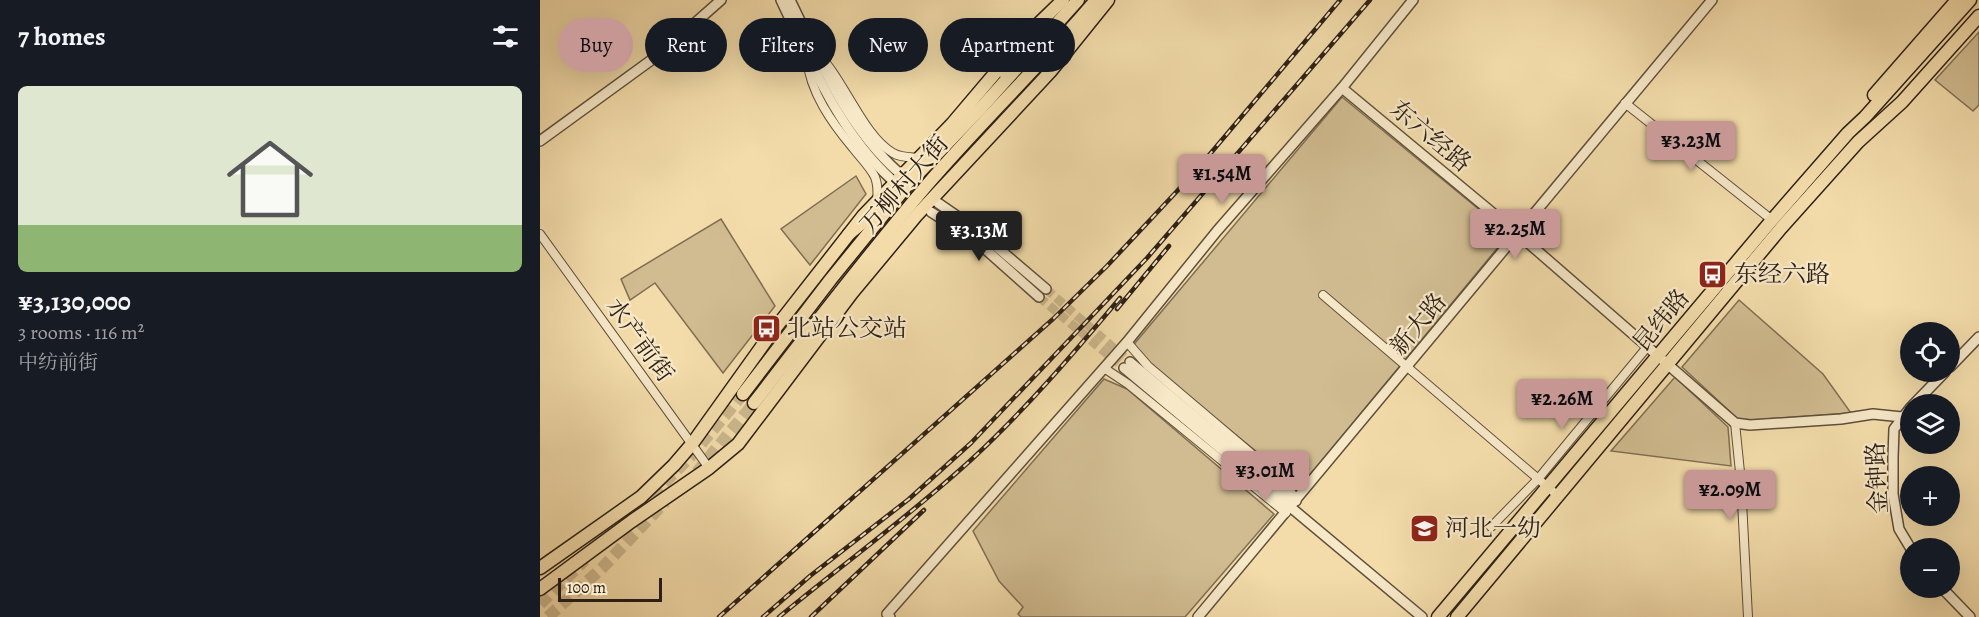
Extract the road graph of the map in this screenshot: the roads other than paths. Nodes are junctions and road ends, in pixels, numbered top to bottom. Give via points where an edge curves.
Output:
1 (721, 0) edge
2 (781, 0) edge
3 (790, 0) edge
4 (1064, 0) edge
5 (1078, 0) edge
6 (1096, 0) edge
7 (1108, 0) edge
8 (1413, 0) edge
9 (1712, 0) edge
10 (1957, 0) edge
11 (1970, 0) edge
12 (1979, 3) edge
13 (791, 18) edge
14 (797, 18) edge
15 (1977, 21) edge
16 (1082, 32) junction
17 (808, 72) edge
18 (820, 72) edge
19 (834, 72) edge
20 (1342, 88) junction
21 (1011, 95) junction
22 (1889, 96) junction
23 (1625, 103) junction
24 (981, 108) junction
25 (1848, 133) junction
26 (540, 141) edge
27 (1858, 142) junction
28 (920, 158) junction
29 (895, 176) dead end
30 (910, 182) junction
31 (919, 194) junction
32 (877, 202) junction
33 (938, 204) dead end
34 (931, 212) dead end
35 (1772, 220) junction
36 (540, 234) edge
37 (849, 234) junction
38 (1518, 234) junction
39 (876, 265) junction
40 (1323, 295) dead end
41 (1979, 337) edge
42 (1127, 342) junction
43 (1648, 346) junction
44 (1960, 357) edge
45 (1663, 359) junction
46 (1127, 365) tunnel mouth
47 (1104, 368) junction
48 (1407, 368) junction
49 (1935, 382) edge
50 (743, 394) tunnel mouth
51 (1924, 394) edge
52 (754, 403) tunnel mouth
53 (1900, 417) edge
54 (1900, 420) edge
55 (1735, 423) junction
56 (692, 444) junction
57 (709, 468) junction
58 (1548, 487) junction
59 (1291, 507) junction
60 (1491, 527) dead end
61 (1904, 538) edge
62 (540, 568) edge
63 (540, 589) edge
64 (1952, 598) edge
65 (888, 616) edge
66 (1198, 617) edge
67 (1422, 617) edge
68 (1438, 617) edge
69 (1457, 617) edge
70 (1748, 617) edge
71 (1970, 617) edge

1 - 26 street via 661,54
2 - 13 street
3 - 14 street
4 - 24 main road
4 - 28 main road via 1029,33
5 - 24 main road, 万柳村大街
6 - 21 main road, 万柳村大街
7 - 16 main road
8 - 20 street
9 - 23 street, 新大路
10 - 25 main road via 1884,82
11 - 22 main road
12 - 22 main road
15 - 27 main road via 1902,102
16 - 21 main road
16 - 39 main road
17 - 32 street via 828,114 875,177
18 - 29 street via 847,128 871,159
19 - 28 street via 885,147 894,154
20 - 38 street, 东六经路
20 - 42 street via 1217,231
21 - 31 main road, 万柳村大街
22 - 25 main road
22 - 27 main road
23 - 35 street
23 - 38 street, 新大路
24 - 30 main road, 万柳村大街
25 - 35 main road, 昆纬路
27 - 45 main road, 昆纬路
28 - 32 main road
30 - 37 main road
30 - 50 main road, 万柳村大街
31 - 39 main road
31 - 52 main road, 万柳村大街
32 - 37 main road
33 - 34 street via 977,231 1042,293 975,240
35 - 45 main road, 昆纬路
36 - 56 street, 水产前街
37 - 56 main road
38 - 43 street, 东六经路
38 - 48 street, 新大路
39 - 57 main road via 738,444
40 - 48 street
41 - 44 street
42 - 47 street
42 - 59 street via 1148,366 1290,490
43 - 45 street, 东六经路
43 - 58 street
45 - 55 street, 东六经路
45 - 58 main road, 昆纬路
46 - 59 street
47 - 59 street
47 - 65 street
48 - 58 street
48 - 59 street, 新大路
49 - 51 street, 金钟路
53 - 55 street via 1874,414 1841,420
54 - 61 street, 金钟路 via 1894,429 1893,494
55 - 70 street
56 - 57 street, 水产前街
56 - 62 main road via 641,497
57 - 63 main road
58 - 60 street
58 - 68 main road, 昆纬路
58 - 69 main road, 昆纬路
59 - 66 street, 新大路
59 - 67 street
64 - 71 street

